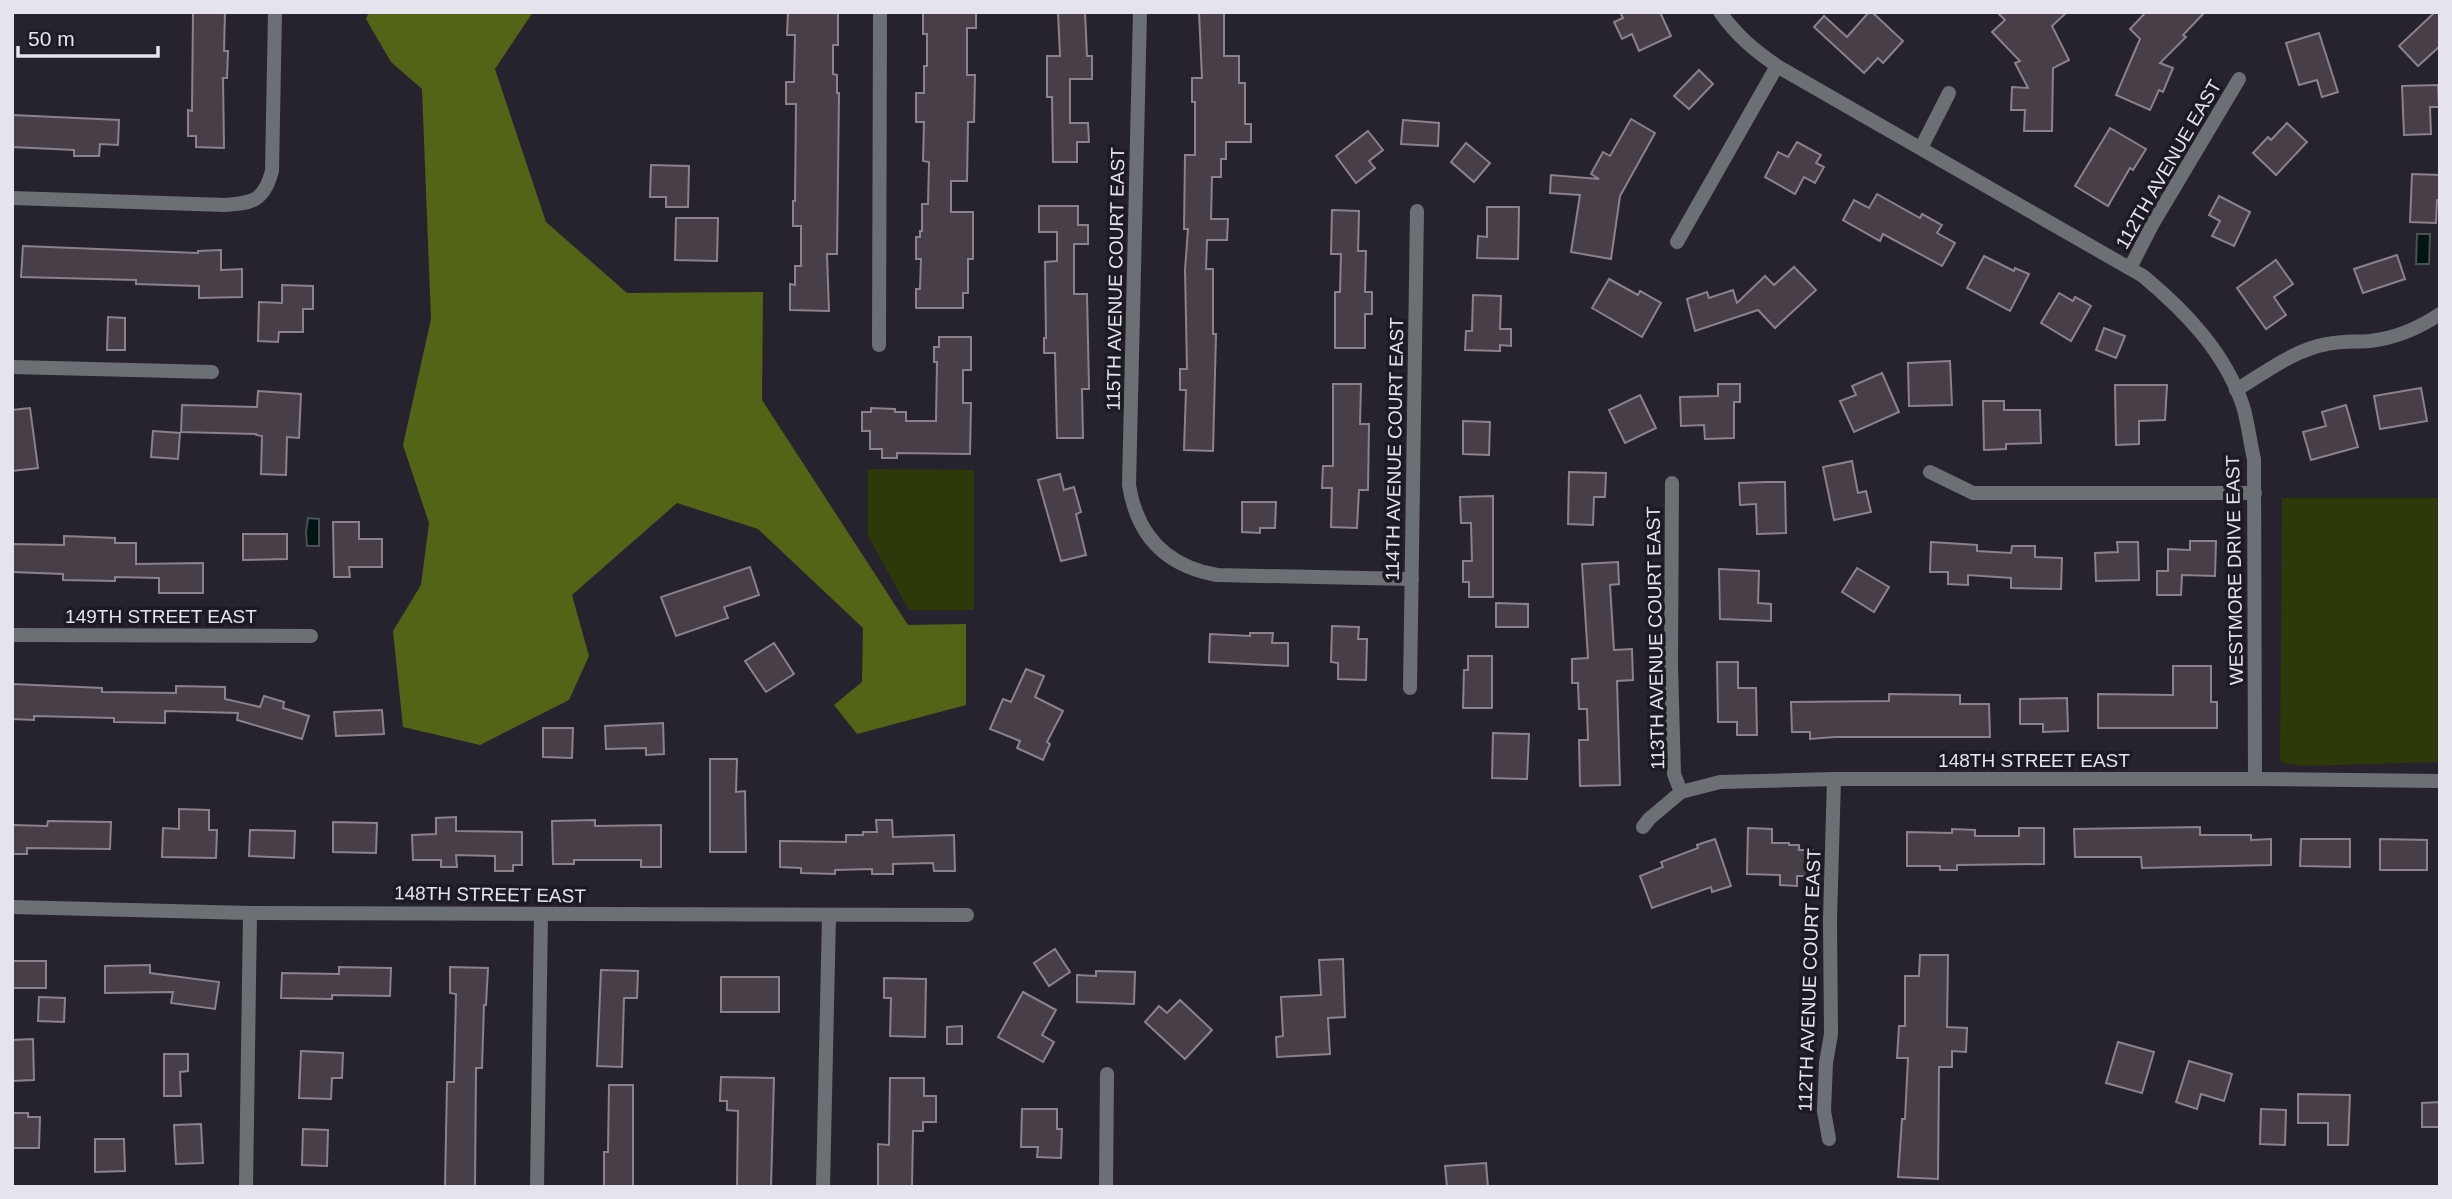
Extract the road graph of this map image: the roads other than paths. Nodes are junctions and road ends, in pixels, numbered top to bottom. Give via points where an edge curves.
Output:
1 (275, 12) edge
2 (880, 12) edge
3 (1140, 12) edge
4 (1720, 12) edge
5 (1777, 66) junction
6 (2239, 79) dead end
7 (1950, 93) dead end
8 (1921, 148) junction
9 (12, 198) edge
10 (1417, 211) dead end
11 (1677, 242) dead end
12 (2130, 268) junction
13 (2440, 314) edge
14 (879, 345) dead end
15 (12, 367) edge
16 (212, 372) dead end
17 (2236, 390) junction
18 (1930, 472) dead end
19 (1671, 483) dead end
20 (2255, 493) junction
21 (1412, 579) junction
22 (12, 635) edge
23 (311, 636) dead end
24 (1410, 688) dead end
25 (1834, 779) junction
26 (2255, 779) junction
27 (2440, 781) edge
28 (1681, 792) junction
29 (1643, 827) dead end
30 (12, 906) edge
31 (250, 913) junction
32 (541, 914) junction
33 (967, 915) dead end
34 (829, 916) junction
35 (1107, 1074) dead end
36 (1829, 1139) dead end
37 (246, 1187) edge
38 (537, 1187) edge
39 (822, 1187) edge
40 (1106, 1187) edge

1 - 9 street via 272,171 261,197 225,205
2 - 14 street
3 - 21 street, 115TH AVENUE COURT EAST via 1129,485 1136,516 1153,542 1172,559 1217,575
4 - 5 street, WESTMORE DRIVE EAST via 1734,32
5 - 8 street, WESTMORE DRIVE EAST
5 - 11 street
6 - 12 street, 112TH AVENUE EAST
7 - 8 street
8 - 12 street, WESTMORE DRIVE EAST
10 - 21 street, 114TH AVENUE COURT EAST
12 - 17 street, WESTMORE DRIVE EAST via 2188,316 2220,358
13 - 17 street via 2395,336 2306,350
15 - 16 street
17 - 20 street, WESTMORE DRIVE EAST via 2254,459
18 - 20 street via 1973,493
19 - 28 street, 113TH AVENUE COURT EAST via 1671,679 1675,774
20 - 26 street, WESTMORE DRIVE EAST
21 - 24 street, 114TH AVENUE COURT EAST
22 - 23 street, 149TH STREET EAST
25 - 26 street, 148TH STREET EAST
25 - 28 street, 148TH STREET EAST via 1720,782
25 - 36 street, 112TH AVENUE COURT EAST via 1831,1023 1824,1111
26 - 27 street, 148TH STREET EAST
28 - 29 street, 148TH STREET EAST
30 - 31 street, 148TH STREET EAST
31 - 32 street, 148TH STREET EAST
31 - 37 street
32 - 34 street, 148TH STREET EAST
32 - 38 street
33 - 34 street, 148TH STREET EAST
34 - 39 street
35 - 40 street

